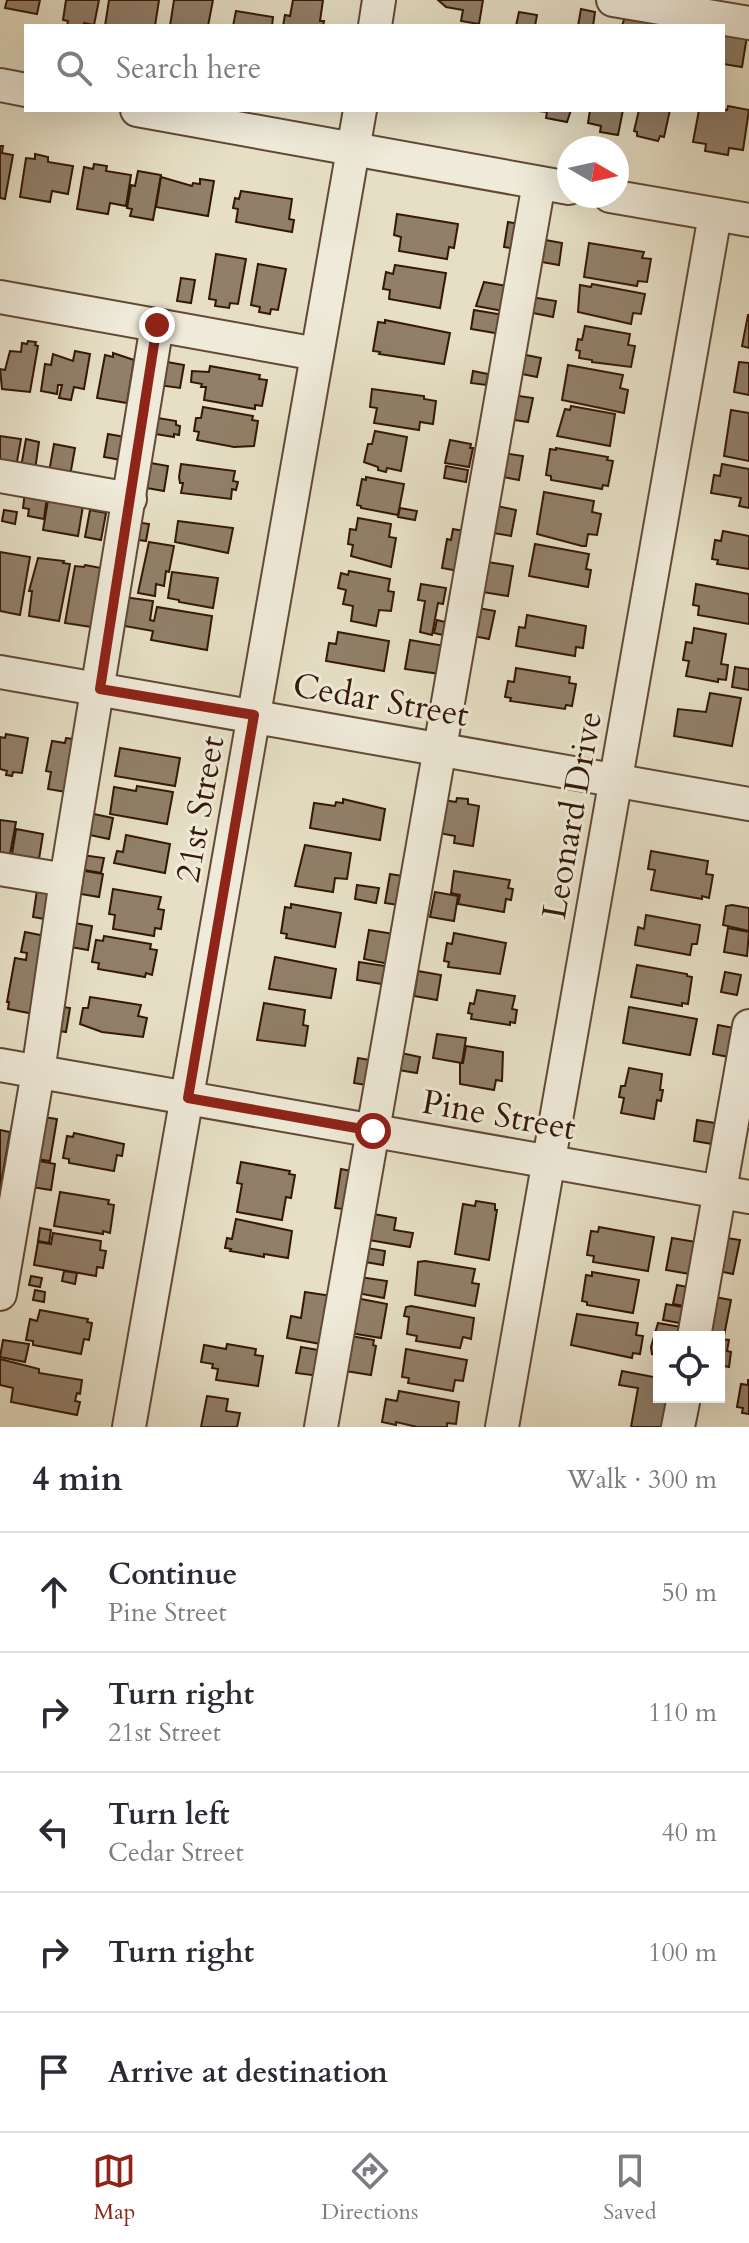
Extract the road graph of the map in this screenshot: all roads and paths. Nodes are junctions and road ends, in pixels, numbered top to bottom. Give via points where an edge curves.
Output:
1 (379, 0) edge
2 (613, 0) edge
3 (749, 23) edge
4 (375, 24) edge
5 (0, 85) edge
6 (24, 90) edge
7 (148, 112) edge
8 (360, 112) edge
9 (353, 149) junction
10 (554, 186) edge
11 (629, 199) edge
12 (715, 215) junction
13 (749, 220) edge
14 (0, 297) edge
15 (157, 325) junction
16 (317, 354) junction
17 (0, 476) edge
18 (130, 499) junction
19 (0, 672) edge
20 (100, 689) junction
21 (254, 715) junction
22 (440, 748) junction
23 (615, 780) junction
24 (749, 804) edge
25 (0, 869) edge
26 (66, 880) junction
27 (749, 1026) edge
28 (0, 1065) edge
29 (38, 1072) junction
30 (188, 1098) junction
31 (373, 1131) junction
32 (548, 1162) junction
33 (734, 1194) edge
34 (2, 1274) edge
35 (696, 1331) edge
36 (683, 1403) edge
37 (129, 1427) edge
38 (321, 1427) edge
39 (502, 1427) edge
40 (678, 1427) edge

1 - 4 street
2 - 3 street
5 - 6 street
7 - 9 street
8 - 9 street, 21st Street
9 - 10 street
9 - 16 street, 21st Street
10 - 22 street
11 - 12 street
12 - 13 street
12 - 23 street, Leonard Drive
14 - 15 street
15 - 16 street
15 - 18 street
16 - 21 street, 21st Street
17 - 18 street
18 - 20 street
19 - 20 street, Cedar Street
20 - 21 street, Cedar Street
20 - 26 street
21 - 22 street, Cedar Street
21 - 30 street, 21st Street
22 - 23 street, Cedar Street
22 - 31 street
23 - 24 street, Cedar Street
23 - 32 street, Leonard Drive
25 - 26 street
26 - 29 street
27 - 33 street
28 - 29 street, Pine Street
29 - 30 street, Pine Street
29 - 34 street
30 - 31 street, Pine Street
30 - 37 street, 21st Street
31 - 32 street, Pine Street
31 - 38 street
32 - 33 street, Pine Street
32 - 39 street, Leonard Drive
33 - 35 street
36 - 40 street

